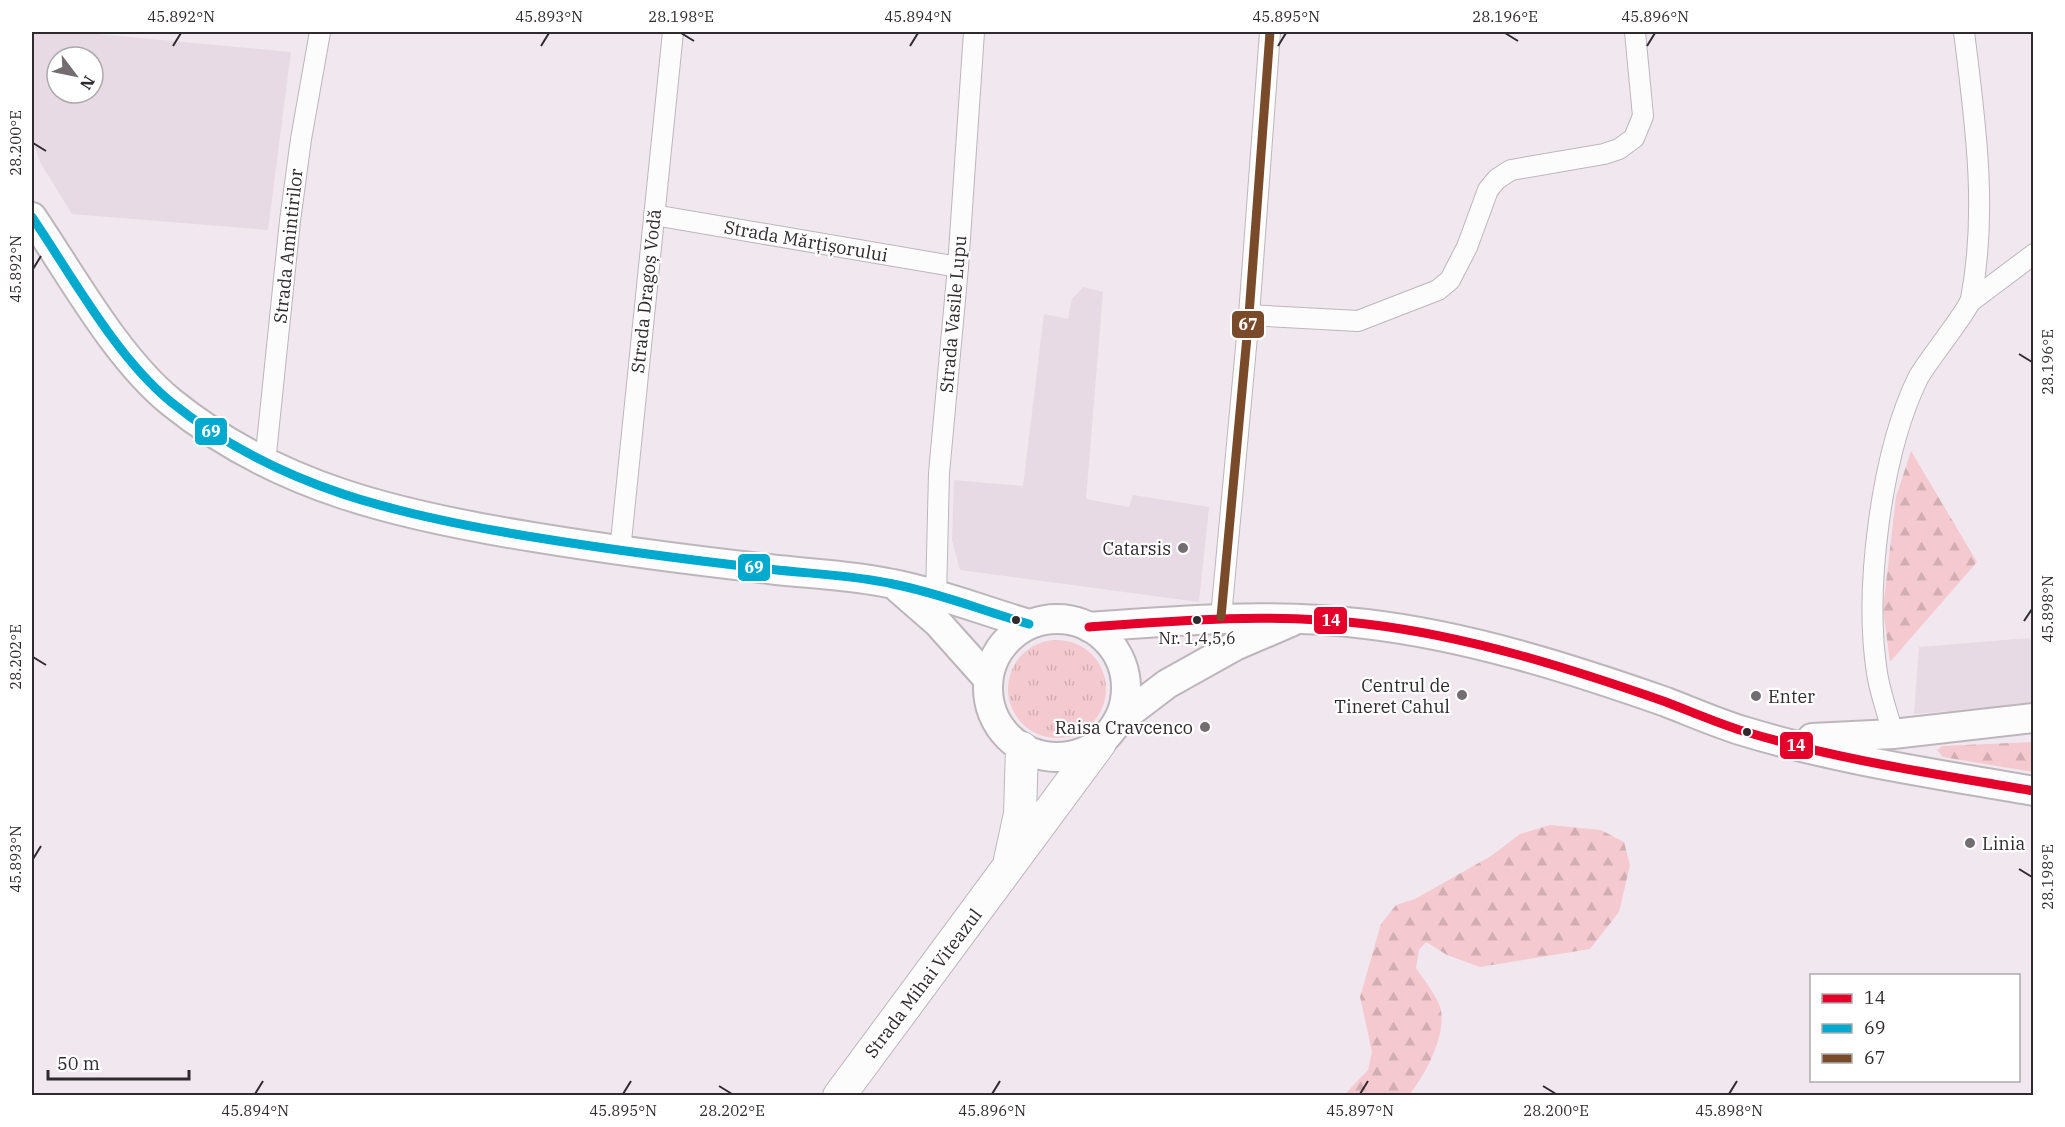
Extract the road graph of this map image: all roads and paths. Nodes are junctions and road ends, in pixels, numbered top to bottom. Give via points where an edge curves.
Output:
1 (320, 32) edge
2 (673, 32) edge
3 (974, 32) edge
4 (1270, 32) edge
5 (1635, 32) edge
6 (1964, 32) edge
7 (654, 214) junction
8 (32, 217) edge
9 (2034, 255) edge
10 (958, 267) junction
11 (1970, 302) junction
12 (1249, 315) junction
13 (266, 463) junction
14 (620, 551) junction
15 (893, 584) junction
16 (936, 597) junction
17 (1221, 617) junction
18 (1299, 619) junction
19 (1029, 624) junction
20 (1089, 627) junction
21 (988, 679) junction
22 (2034, 718) edge
23 (1944, 727) junction
24 (1108, 732) junction
25 (1893, 734) junction
26 (1781, 740) junction
27 (1022, 748) junction
28 (1936, 774) junction
29 (2034, 791) edge
30 (1008, 870) junction
31 (839, 1095) edge

1 - 13 street, Strada Amintirilor via 290,221
2 - 7 street, Strada Dragoș Vodă
3 - 10 street, Strada Vasile Lupu
4 - 12 street
5 - 12 street via 1643,116 1634,138 1604,154 1511,170 1497,179 1488,190 1450,280 1438,290 1358,321
6 - 11 street via 1978,141 1979,189
7 - 10 street, Strada Mărțișorului
7 - 14 street, Strada Dragoș Vodă
8 - 13 main road via 133,363 170,401
9 - 11 street
10 - 16 street, Strada Vasile Lupu via 939,473
11 - 25 street via 1919,378 1902,419 1884,493 1873,611 1877,673
12 - 17 street
13 - 14 main road via 336,493 391,510 446,523
14 - 15 main road
15 - 16 main road
15 - 21 main road via 938,623
16 - 19 main road
17 - 18 main road
17 - 20 main road
18 - 24 main road via 1235,646 1167,684
18 - 26 main road via 1366,624 1475,644
19 - 20 main road via 1059,619
19 - 21 main road via 998,651
20 - 24 main road via 1107,640 1123,669 1126,690
21 - 27 main road via 988,700 994,719 1006,736
22 - 23 main road
23 - 25 main road
23 - 28 main road via 1924,745 1923,755
24 - 27 main road via 1079,754 1055,758
24 - 30 main road, Strada Mihai Viteazul
25 - 26 main road
26 - 28 main road
27 - 30 main road, Strada Mihai Viteazul via 1020,814
28 - 29 main road
30 - 31 main road, Strada Mihai Viteazul

